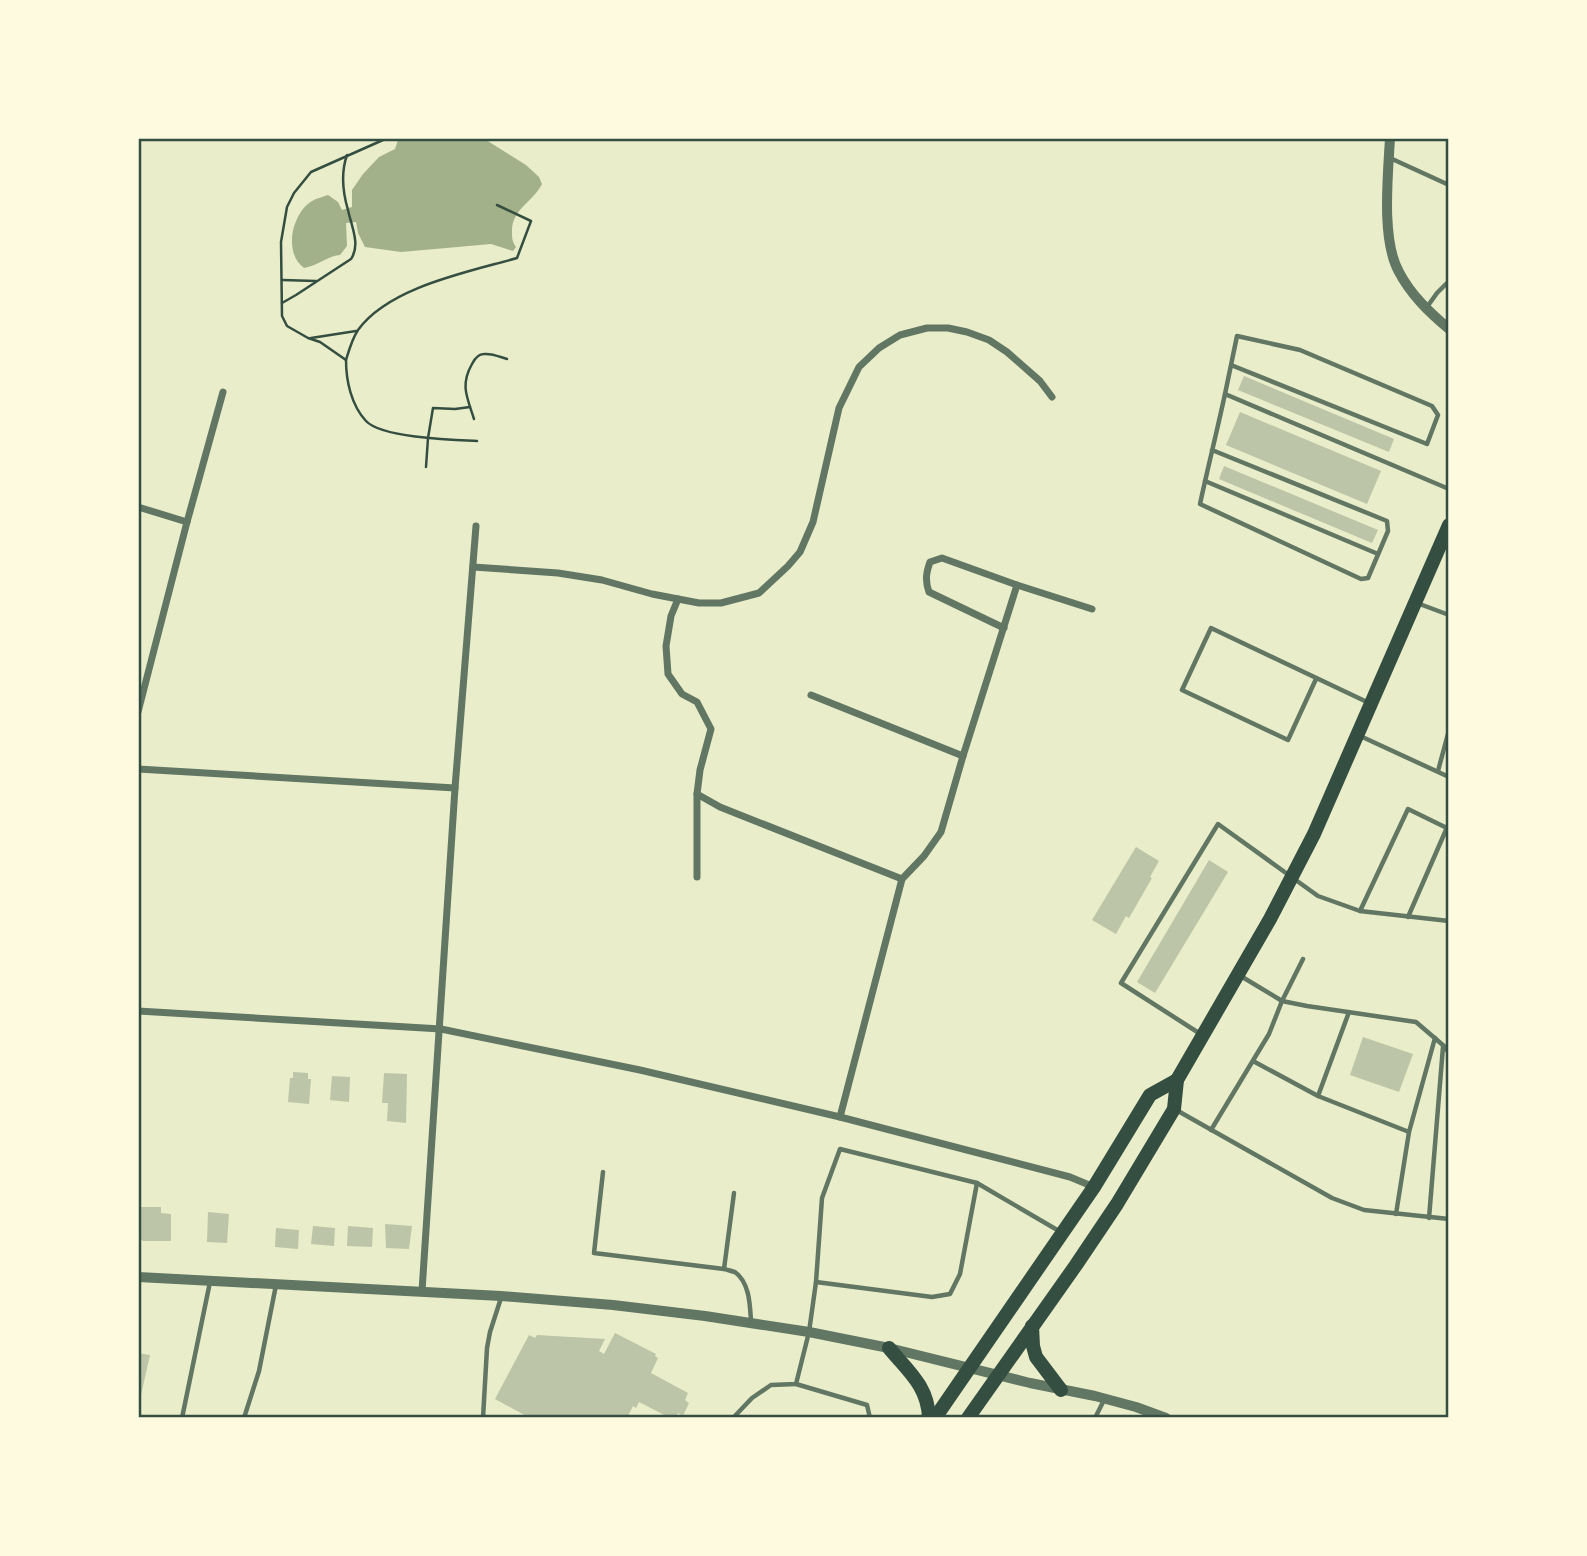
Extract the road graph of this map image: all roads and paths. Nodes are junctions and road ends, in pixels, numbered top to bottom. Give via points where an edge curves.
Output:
1 (1390, 138) edge
2 (383, 140) dead end
3 (347, 155) junction
4 (1389, 157) junction
5 (1449, 186) edge
6 (498, 205) dead end
7 (282, 280) junction
8 (316, 281) junction
9 (1449, 281) edge
10 (282, 303) junction
11 (1426, 309) junction
12 (1449, 329) edge
13 (358, 331) junction
14 (308, 338) junction
15 (507, 359) dead end
16 (346, 360) junction
17 (1231, 365) junction
18 (223, 392) dead end
19 (1225, 394) junction
20 (1052, 397) dead end
21 (470, 407) junction
22 (474, 419) dead end
23 (428, 438) junction
24 (477, 441) dead end
25 (1212, 450) junction
26 (426, 467) dead end
27 (1205, 481) junction
28 (1449, 489) edge
29 (138, 507) edge
30 (187, 522) junction
31 (1449, 525) edge
32 (476, 526) dead end
33 (1378, 554) junction
34 (473, 567) junction
35 (1017, 585) junction
36 (678, 599) junction
37 (1414, 602) junction
38 (1092, 609) dead end
39 (1449, 615) edge
40 (1004, 628) junction
41 (1316, 679) junction
42 (811, 695) dead end
43 (1371, 704) junction
44 (138, 712) edge
45 (1449, 730) edge
46 (1357, 735) junction
47 (963, 756) junction
48 (138, 769) edge
49 (1438, 771) junction
50 (1449, 777) edge
51 (455, 788) junction
52 (697, 794) junction
53 (1448, 826) edge
54 (697, 877) dead end
55 (1293, 877) junction
56 (902, 880) junction
57 (1360, 911) junction
58 (1408, 917) junction
59 (1449, 921) edge
60 (1303, 959) dead end
61 (1238, 975) junction
62 (1283, 1001) junction
63 (138, 1012) edge
64 (1349, 1012) junction
65 (441, 1030) junction
66 (1202, 1035) junction
67 (1435, 1038) junction
68 (1444, 1046) junction
69 (1449, 1053) edge
70 (1253, 1061) junction
71 (1177, 1080) junction
72 (1318, 1096) junction
73 (1174, 1108) junction
74 (840, 1117) junction
75 (1212, 1130) junction
76 (1409, 1132) junction
77 (603, 1172) dead end
78 (977, 1183) junction
79 (1094, 1187) junction
80 (734, 1193) dead end
81 (1396, 1214) junction
82 (1429, 1218) junction
83 (1449, 1219) edge
84 (1063, 1233) junction
85 (724, 1269) junction
86 (138, 1277) edge
87 (211, 1282) junction
88 (816, 1282) junction
89 (276, 1284) junction
90 (422, 1291) junction
91 (501, 1296) junction
92 (751, 1323) junction
93 (1032, 1326) junction
94 (809, 1332) junction
95 (890, 1348) junction
96 (970, 1368) junction
97 (998, 1376) junction
98 (796, 1384) junction
99 (1061, 1390) junction
100 (1104, 1399) junction
101 (182, 1418) edge
102 (244, 1418) edge
103 (483, 1418) edge
104 (733, 1418) edge
105 (870, 1418) edge
106 (929, 1418) edge
107 (935, 1418) edge
108 (968, 1418) edge
109 (1095, 1418) edge
110 (1166, 1418) edge

1 - 4 street
2 - 3 path
3 - 7 path via 311,172 293,193 281,242
3 - 8 path via 343,167 355,254
4 - 5 lane
4 - 11 street via 1387,210 1392,253 1398,271
6 - 13 path via 531,221 517,258 410,291 380,309
7 - 8 path
7 - 10 path
8 - 10 path
9 - 11 lane
10 - 14 path via 287,326
11 - 12 street
13 - 14 path
13 - 16 path
14 - 16 path
15 - 21 path via 481,354 473,360 464,382
16 - 23 path via 349,389 367,422 387,431
17 - 17 lane via 1237,336 1300,350 1432,406 1438,415 1427,444
17 - 19 lane
18 - 30 street
19 - 25 lane
19 - 28 lane
20 - 36 street via 1040,381 989,340 948,328 900,335 859,367 839,408 813,522 800,552 759,593 721,603
21 - 22 path
21 - 23 path via 433,408
23 - 24 path
23 - 26 path
25 - 27 lane
25 - 33 lane via 1387,521 1388,531
27 - 33 lane
27 - 33 lane via 1200,504 1361,579 1368,578
29 - 30 street
30 - 44 street
31 - 37 main road
32 - 34 street
34 - 36 street via 602,580
34 - 51 street
35 - 38 street
35 - 40 street
35 - 40 street via 942,558 930,562 926,574 929,592
36 - 52 street via 666,646 668,674 682,694 697,702 711,729
37 - 39 lane
37 - 43 main road
40 - 47 street
41 - 41 lane via 1211,628 1182,690 1288,740
41 - 43 lane
42 - 47 street
43 - 46 main road
45 - 49 lane
46 - 49 lane
46 - 55 main road
47 - 56 street via 941,832
48 - 51 street
49 - 50 lane
51 - 65 street
52 - 54 street
52 - 56 street
53 - 57 lane via 1408,809
53 - 58 lane
55 - 57 lane via 1318,896
55 - 61 main road
55 - 66 lane via 1219,824 1121,983
56 - 74 street
57 - 58 lane
58 - 59 lane
60 - 62 lane
61 - 62 lane
61 - 66 main road
62 - 64 lane
62 - 70 lane
63 - 65 street
64 - 67 lane via 1416,1022
64 - 72 lane
65 - 74 street
65 - 90 street
66 - 71 main road
67 - 68 lane
67 - 76 lane
68 - 69 lane
68 - 82 lane
70 - 72 lane
70 - 75 lane
71 - 73 main road
71 - 79 main road via 1150,1096
72 - 76 lane
73 - 75 lane
73 - 93 main road via 1117,1203
74 - 79 street
75 - 81 lane via 1332,1198 1364,1210
76 - 81 lane
77 - 85 lane via 594,1254
78 - 84 lane
78 - 88 lane via 960,1274 950,1294 932,1297
78 - 88 lane via 840,1149 822,1198
79 - 84 main road
80 - 85 lane
81 - 82 lane
82 - 83 lane
84 - 96 main road
85 - 92 lane via 735,1272 744,1283
86 - 87 street
87 - 89 street
87 - 101 lane
88 - 94 lane
89 - 90 street
89 - 102 lane via 259,1371
90 - 91 street
91 - 92 street
91 - 103 lane via 487,1348
92 - 94 street
93 - 97 main road
93 - 99 main road via 1036,1357
94 - 95 street
94 - 98 lane
95 - 96 street
95 - 106 main road via 919,1382
96 - 97 street
96 - 107 main road
97 - 99 street
97 - 108 main road
98 - 104 lane via 771,1385
98 - 105 lane via 867,1405
99 - 100 street
100 - 109 lane
100 - 110 street

